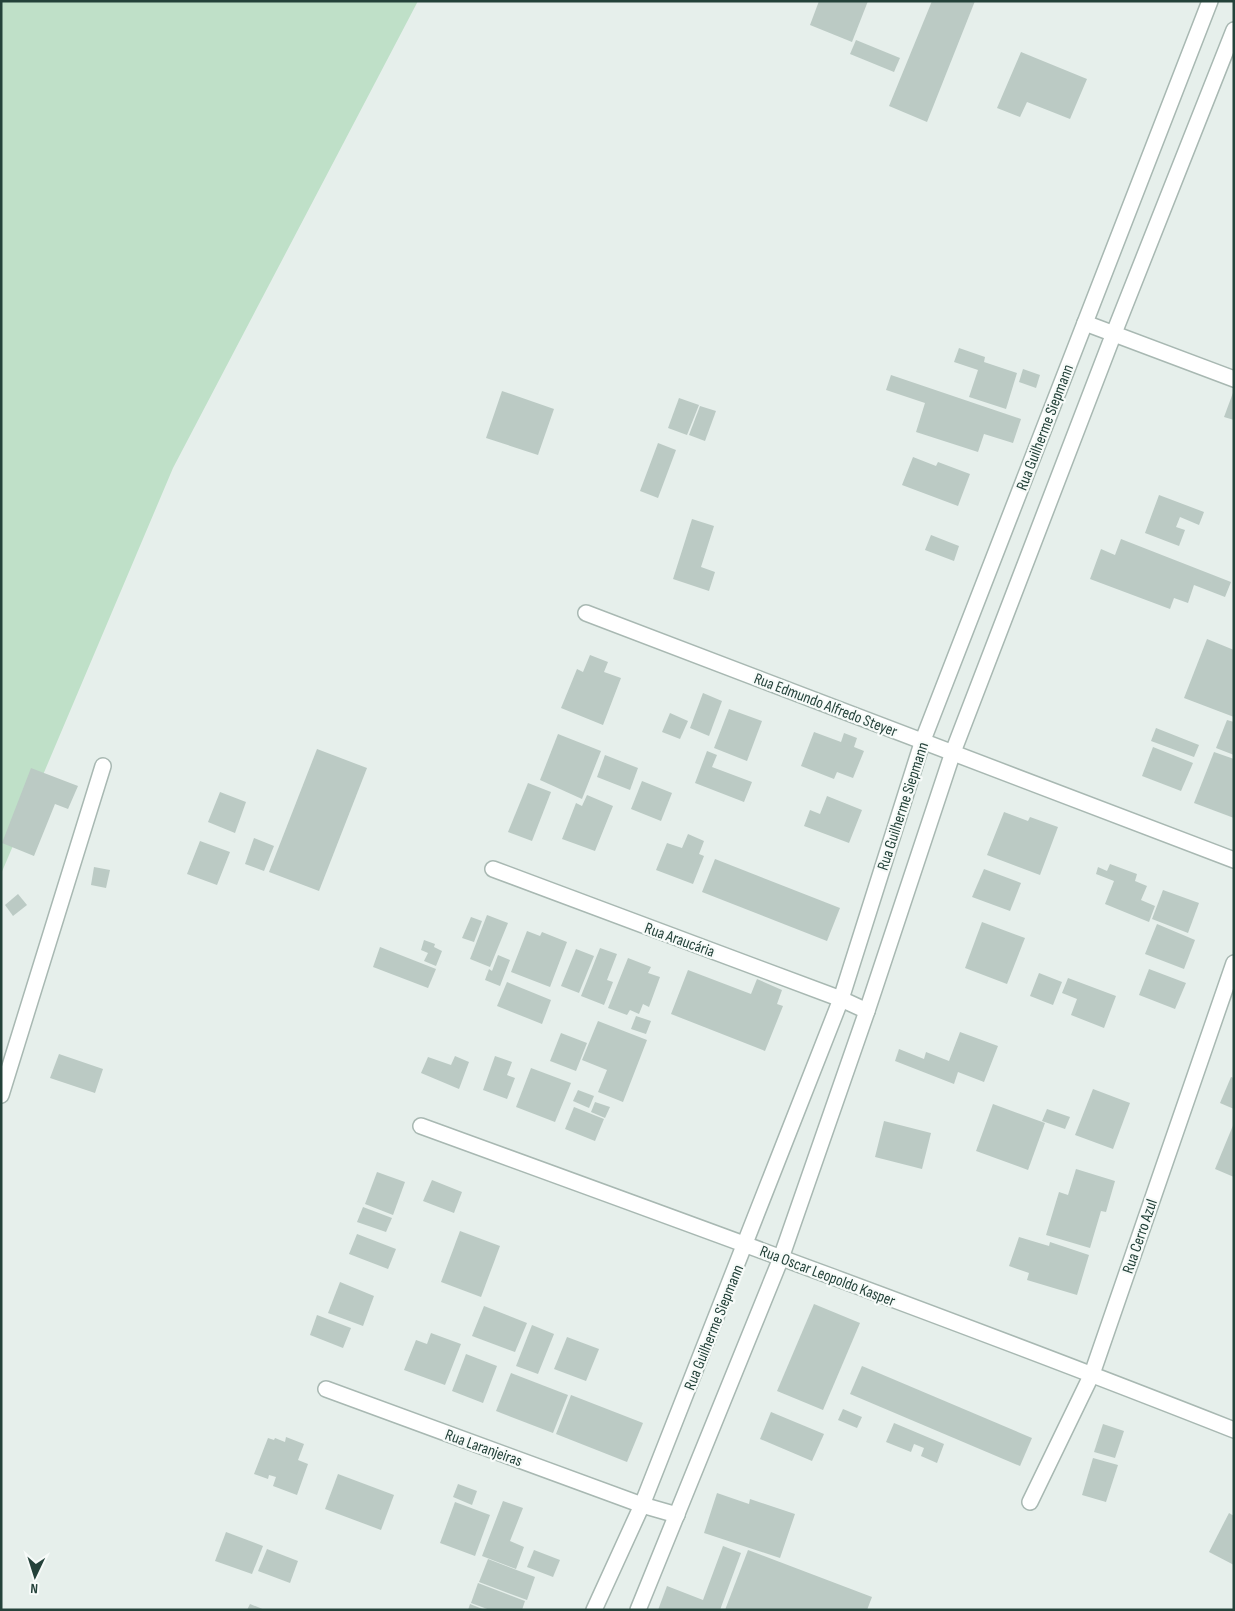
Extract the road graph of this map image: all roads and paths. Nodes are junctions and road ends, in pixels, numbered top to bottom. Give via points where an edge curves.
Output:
1 (1210, 1) edge
2 (1234, 30) edge
3 (1085, 323) junction
4 (1114, 333) junction
5 (1234, 379) edge
6 (586, 613) dead end
7 (923, 740) junction
8 (953, 752) junction
9 (103, 766) dead end
10 (1234, 860) edge
11 (493, 869) dead end
12 (1234, 963) edge
13 (840, 999) junction
14 (867, 1011) junction
15 (1, 1095) edge
16 (421, 1126) dead end
17 (746, 1244) junction
18 (781, 1258) junction
19 (1092, 1374) junction
20 (326, 1389) dead end
21 (1234, 1430) edge
22 (1030, 1502) dead end
23 (642, 1505) junction
24 (677, 1515) junction
25 (594, 1610) edge
26 (638, 1610) edge

1 - 3 street, Rua Guilherme Siepmann
2 - 4 street, Rua Guilherme Siepmann
3 - 4 street
3 - 7 street, Rua Guilherme Siepmann
4 - 5 street
4 - 8 street, Rua Guilherme Siepmann
6 - 7 street, Rua Edmundo Alfredo Steyer
7 - 8 street, Rua Edmundo Alfredo Steyer
7 - 13 street, Rua Guilherme Siepmann
8 - 10 street, Rua Edmundo Alfredo Steyer
8 - 14 street, Rua Guilherme Siepmann
9 - 15 street
11 - 13 street, Rua Araucária
12 - 19 street, Rua Cerro Azul
13 - 14 street, Rua Araucária
13 - 17 street, Rua Guilherme Siepmann
14 - 18 street, Rua Guilherme Siepmann
16 - 17 street, Rua Oscar Leopoldo Kasper
17 - 18 street, Rua Oscar Leopoldo Kasper
17 - 23 street, Rua Guilherme Siepmann
18 - 19 street, Rua Oscar Leopoldo Kasper
18 - 24 street, Rua Guilherme Siepmann
19 - 21 street, Rua Oscar Leopoldo Kasper
19 - 22 street, Rua Cerro Azul
20 - 23 street, Rua Laranjeiras
23 - 24 street, Rua Laranjeiras
23 - 25 street, Rua Guilherme Siepmann
24 - 26 street, Rua Guilherme Siepmann

